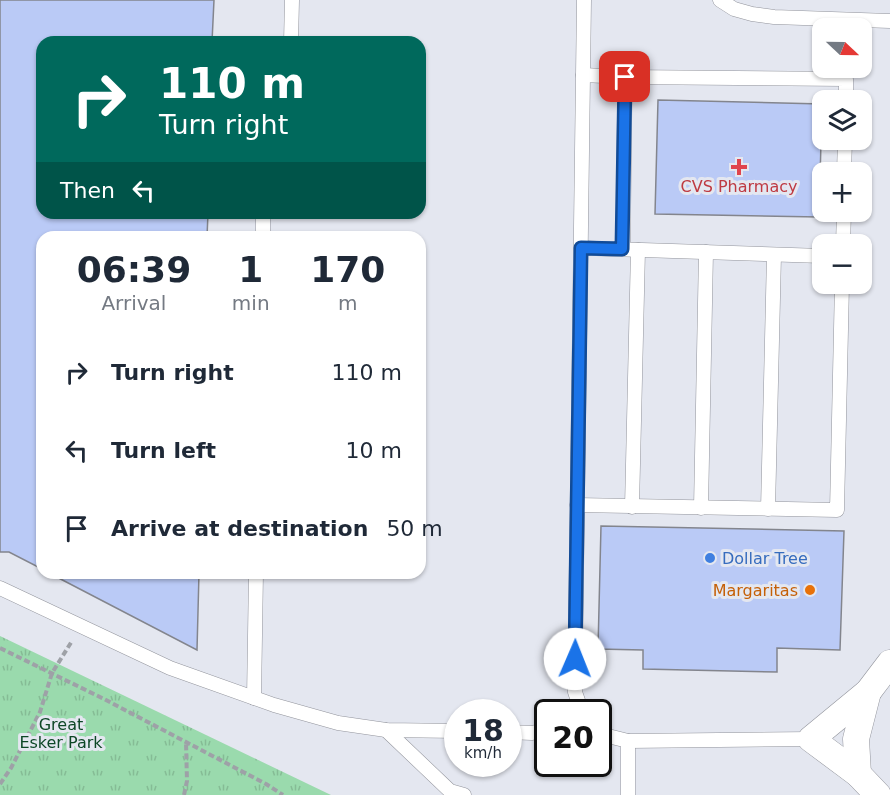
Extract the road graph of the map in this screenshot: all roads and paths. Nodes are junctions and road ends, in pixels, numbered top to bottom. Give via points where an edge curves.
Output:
1 (292, 0) edge
2 (584, 0) edge
3 (720, 0) edge
4 (890, 21) edge
5 (291, 36) edge
6 (583, 75) junction
7 (625, 77) junction
8 (846, 90) edge
9 (581, 248) junction
10 (622, 249) junction
11 (638, 250) junction
12 (706, 252) junction
13 (774, 255) junction
14 (812, 256) edge
15 (842, 294) edge
16 (577, 505) junction
17 (633, 507) junction
18 (701, 508) junction
19 (768, 509) junction
20 (256, 579) edge
21 (0, 588) edge
22 (81, 626) junction
23 (0, 648) edge
24 (890, 663) edge
25 (52, 674) junction
26 (868, 692) junction
27 (254, 698) junction
28 (577, 699) edge
29 (386, 730) junction
30 (444, 731) edge
31 (612, 737) edge
32 (810, 739) junction
33 (628, 741) junction
34 (186, 742) junction
35 (858, 774) junction
36 (0, 784) edge
37 (184, 795) edge
38 (283, 795) edge
39 (464, 795) edge
40 (628, 795) edge
41 (878, 795) edge

1 - 5 lane
2 - 6 lane
3 - 4 lane via 734,9 763,16
6 - 7 lane
6 - 9 lane
7 - 8 lane via 846,79
7 - 10 lane
9 - 10 lane
9 - 16 lane
10 - 11 lane
11 - 12 lane
11 - 17 lane
12 - 13 lane
12 - 18 lane
13 - 14 lane
13 - 19 lane
15 - 19 lane via 837,510
16 - 17 lane
16 - 28 lane
17 - 18 lane
18 - 19 lane
20 - 27 lane
21 - 22 lane
22 - 25 path
22 - 27 lane via 170,668
23 - 25 path
24 - 26 street
25 - 34 path
25 - 36 path via 40,712
26 - 32 street
26 - 35 street via 856,739
27 - 29 lane via 338,723
29 - 30 lane
29 - 39 lane via 450,790
31 - 33 lane
32 - 33 lane
32 - 35 street
33 - 40 lane
34 - 37 path
34 - 38 path
35 - 41 street

